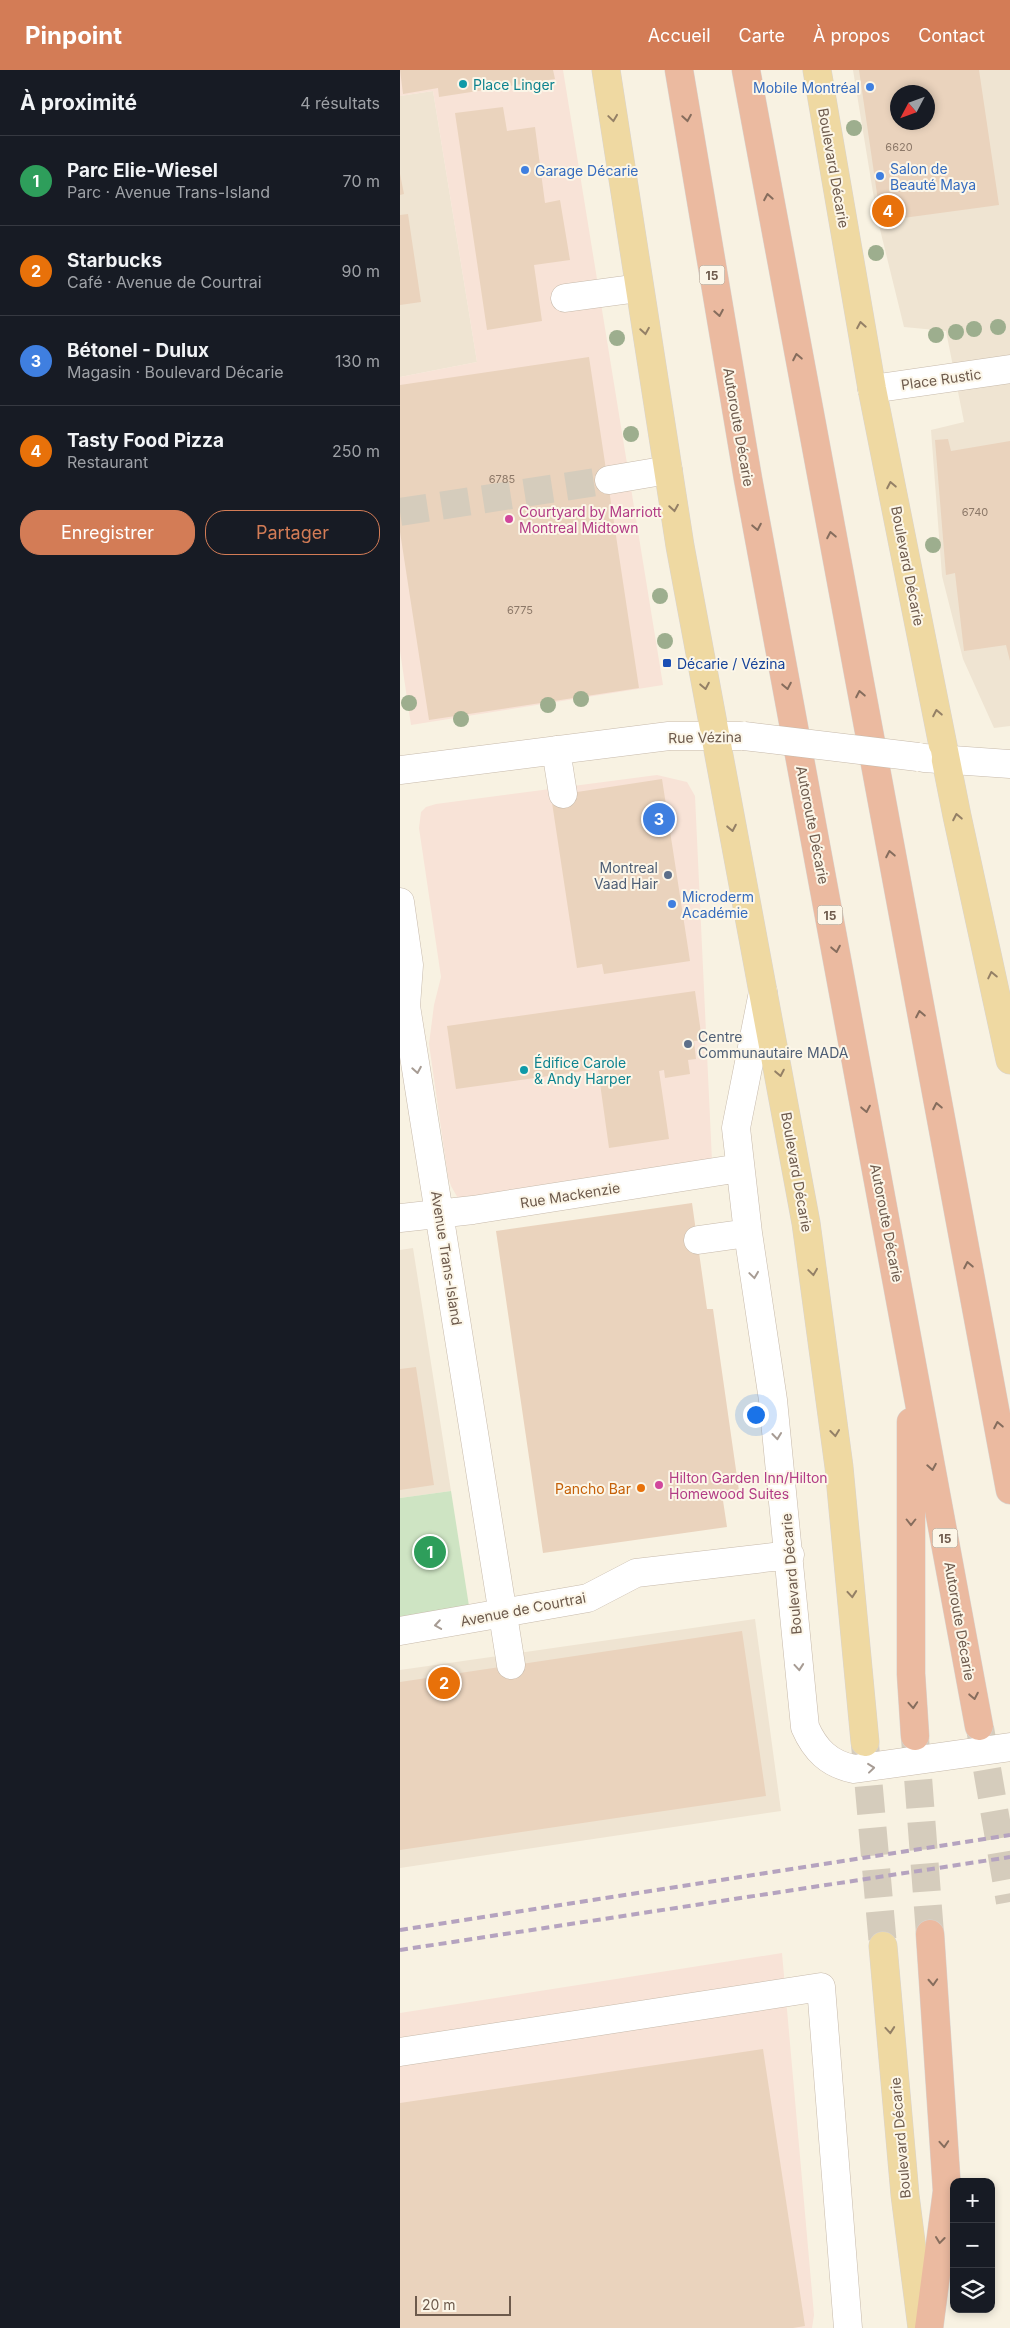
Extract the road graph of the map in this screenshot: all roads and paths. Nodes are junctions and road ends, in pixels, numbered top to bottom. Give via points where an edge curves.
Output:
1 (606, 70) edge
2 (679, 70) edge
3 (746, 70) edge
4 (816, 70) edge
5 (638, 288) junction
6 (566, 298) dead end
7 (1010, 369) edge
8 (872, 389) junction
9 (668, 470) junction
10 (609, 480) tunnel mouth
11 (714, 736) junction
12 (556, 750) junction
13 (946, 761) junction
14 (1010, 764) edge
15 (400, 770) edge
16 (563, 794) dead end
17 (400, 902) edge
18 (763, 991) junction
19 (1010, 1060) edge
20 (740, 1168) junction
21 (440, 1212) junction
22 (400, 1218) edge
23 (748, 1233) junction
24 (698, 1240) dead end
25 (911, 1350) junction
26 (1010, 1490) edge
27 (790, 1555) junction
28 (503, 1614) junction
29 (400, 1631) edge
30 (511, 1665) dead end
31 (979, 1726) tunnel mouth
32 (915, 1736) tunnel mouth
33 (865, 1742) tunnel mouth
34 (1010, 1747) edge
35 (930, 1934) tunnel mouth
36 (883, 1946) tunnel mouth
37 (400, 2052) edge
38 (848, 2328) edge
39 (922, 2328) edge
40 (929, 2328) edge

1 -> 5 main road, Boulevard Décarie
2 -> 25 highway, Autoroute Décarie / 15 via 747,469
26 -> 3 highway
8 -> 4 main road, Boulevard Décarie
5 - 6 street
5 -> 9 main road, Boulevard Décarie
7 - 8 street, Place Rustic
13 -> 8 main road, Boulevard Décarie
9 - 10 street
9 -> 11 main road, Boulevard Décarie
11 - 12 street, Rue Vézina via 669,736
11 - 13 street, Rue Vézina, bridge via 744,736
11 -> 18 main road, Boulevard Décarie
12 - 15 street, Rue Vézina
12 - 16 street
13 - 14 street, Rue Vézina
19 -> 13 main road, Boulevard Décarie
17 -> 21 street, Avenue Trans-Island via 409,964 406,1006
18 - 20 street, Boulevard Décarie via 736,1128
18 -> 33 main road, Boulevard Décarie via 806,1224 825,1354 840,1467
20 - 21 street, Rue Mackenzie via 473,1210
20 - 23 street, Boulevard Décarie
21 - 22 street, Rue Mackenzie
21 - 28 street, Avenue Trans-Island
23 - 24 street
23 -> 27 street, Boulevard Décarie via 773,1400
25 -> 31 highway, Autoroute Décarie / 15
25 -> 32 highway via 911,1674
27 - 28 street, Avenue de Courtrai via 636,1573 588,1598
27 -> 34 street, Boulevard Décarie via 805,1727 825,1757 854,1770
28 -> 29 street, Avenue de Courtrai
28 - 30 street, Avenue Trans-Island
35 -> 40 highway via 947,2192
36 -> 39 main road, Boulevard Décarie via 905,2194
37 - 38 street via 821,1987

